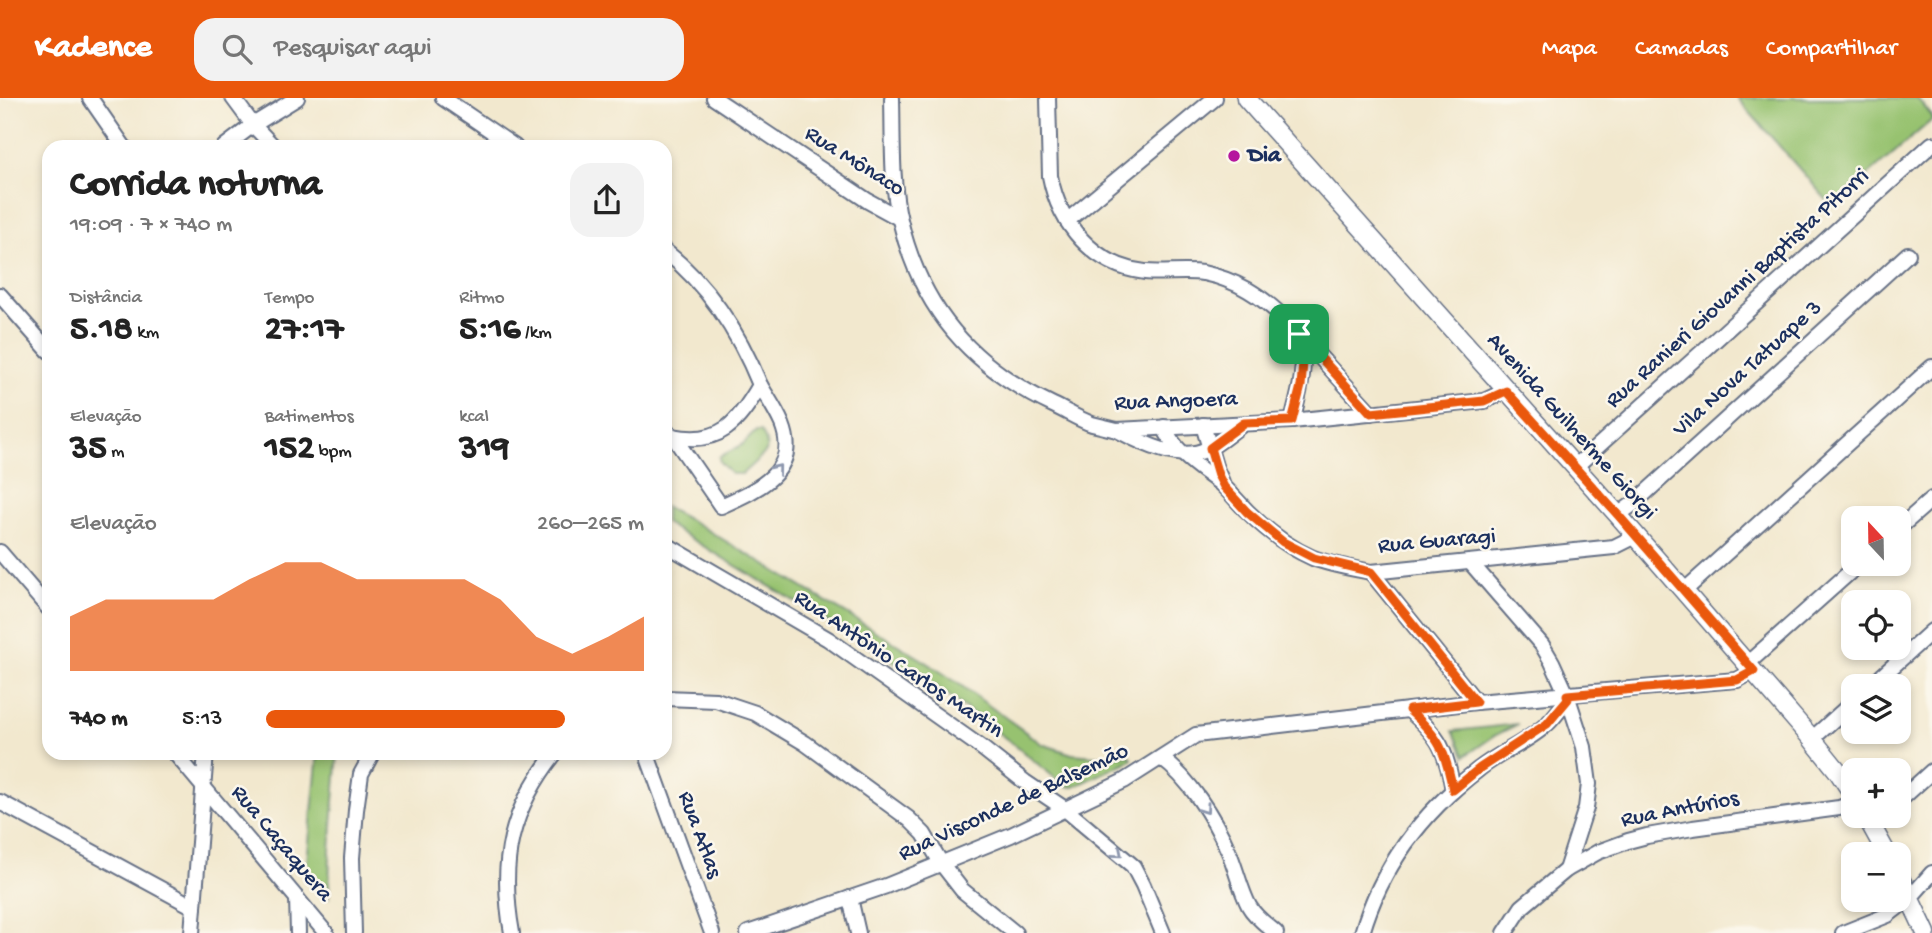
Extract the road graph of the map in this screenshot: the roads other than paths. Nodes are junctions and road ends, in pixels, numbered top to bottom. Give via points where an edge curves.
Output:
1 (90, 98) edge
2 (233, 98) edge
3 (297, 98) edge
4 (443, 98) edge
5 (714, 98) edge
6 (892, 98) edge
7 (1048, 98) edge
8 (1215, 98) edge
9 (1246, 98) edge
10 (253, 125) junction
11 (119, 140) edge
12 (233, 140) edge
13 (267, 140) edge
14 (505, 140) edge
15 (1932, 144) edge
16 (899, 218) junction
17 (1067, 221) junction
18 (1908, 254) dead end
19 (672, 257) edge
20 (0, 295) edge
21 (1299, 334) junction
22 (42, 343) edge
23 (1932, 367) edge
24 (760, 385) junction
25 (1506, 391) junction
26 (1371, 413) junction
27 (1292, 421) junction
28 (1244, 423) junction
29 (1203, 425) junction
30 (1164, 427) junction
31 (1117, 430) junction
32 (672, 434) edge
33 (672, 437) edge
34 (1210, 448) junction
35 (1182, 453) junction
36 (1575, 467) junction
37 (1224, 487) junction
38 (1932, 499) edge
39 (1618, 515) junction
40 (1911, 517) edge
41 (1636, 536) junction
42 (672, 548) edge
43 (0, 552) edge
44 (1471, 562) junction
45 (1371, 572) junction
46 (1847, 576) edge
47 (1684, 591) junction
48 (42, 601) edge
49 (1932, 631) edge
50 (1751, 668) junction
51 (1884, 674) edge
52 (1567, 697) junction
53 (672, 698) edge
54 (1476, 702) junction
55 (1409, 710) junction
56 (1841, 713) edge
57 (1547, 724) junction
58 (1577, 728) junction
59 (1812, 739) junction
60 (1161, 758) junction
61 (181, 760) edge
62 (206, 760) edge
63 (361, 760) edge
64 (368, 760) edge
65 (550, 760) edge
66 (649, 760) edge
67 (1932, 771) edge
68 (360, 774) junction
69 (1841, 776) edge
70 (204, 787) junction
71 (1453, 790) junction
72 (1911, 790) edge
73 (0, 802) edge
74 (1841, 807) edge
75 (1065, 809) junction
76 (941, 863) junction
77 (1566, 870) junction
78 (1932, 873) edge
79 (1911, 897) edge
80 (297, 898) junction
81 (850, 898) junction
82 (1911, 900) edge
83 (194, 907) junction
84 (1892, 912) edge
85 (192, 933) edge
86 (298, 933) edge
87 (326, 933) edge
88 (354, 933) edge
89 (512, 933) edge
90 (712, 933) edge
91 (748, 933) edge
92 (859, 933) edge
93 (1015, 933) edge
94 (1163, 933) edge
95 (1276, 933) edge
96 (1362, 933) edge
97 (1505, 933) edge
98 (1843, 933) edge
99 (1926, 933) edge

1 - 11 street
2 - 10 street
3 - 10 street
4 - 14 street
5 - 16 street, Rua Mônaco
6 - 16 street, Rua Angoera
7 - 17 street via 1050,176
8 - 17 street
9 - 25 street, Avenida Guilherme Giorgi
10 - 12 street
10 - 13 street
15 - 36 street, Rua Ranieri Giovanni Baptista Pitorri
16 - 31 street, Rua Angoera via 930,300 967,346 1009,382 1090,423
17 - 21 street via 1079,239 1112,262 1144,272 1200,273 1232,281 1265,302
18 - 39 street, Vila Nova Tatuape 3
19 - 24 street via 729,321
20 - 22 street
21 - 26 street
21 - 27 street via 1303,363
23 - 47 street
24 - 32 street via 738,417 716,434 690,439
33 -> 24 street via 721,506 749,493 769,479 788,454 782,424
25 - 26 street, Rua Angoera via 1484,401
25 - 36 street, Avenida Guilherme Giorgi
26 - 27 street, Rua Angoera
27 - 28 street, Rua Angoera
28 - 29 street, Rua Angoera
28 - 34 street
29 - 30 street, Rua Angoera
29 - 34 street, Rua Guaragi
30 - 31 street, Rua Angoera
30 - 35 street, Rua Guaragi
31 - 35 street via 1148,446
34 - 35 street
34 - 37 street, Rua Guaragi
35 - 37 street, Rua Guaragi
36 - 39 street, Avenida Guilherme Giorgi
37 - 45 street, Rua Guaragi via 1283,542 1314,558
38 - 40 street
39 - 41 street, Avenida Guilherme Giorgi
41 - 44 street, Rua Guaragi via 1614,547
41 - 47 street, Avenida Guilherme Giorgi
42 - 75 street, Rua Antônio Carlos Martin via 828,639
43 - 48 street
44 - 45 street, Rua Guaragi
44 - 52 street via 1542,645
45 - 54 street
46 - 50 street
47 - 50 street, Avenida Guilherme Giorgi
49 - 51 street
50 - 52 street, Rua Visconde de Balsemão via 1737,680
50 - 59 street, Avenida Guilherme Giorgi
52 - 54 street, Rua Visconde de Balsemão
52 - 57 street
52 - 58 street
53 - 76 street via 716,700 768,720 909,819
54 - 55 street, Rua Visconde de Balsemão
55 - 60 street, Rua Visconde de Balsemão via 1206,733
55 - 71 street via 1437,738
56 - 59 street
57 - 58 street
57 - 71 street
58 - 77 street via 1589,784
59 - 69 street, Avenida Guilherme Giorgi
60 - 75 street, Rua Visconde de Balsemão via 1124,782
60 -> 95 street via 1179,773 1214,821 1250,907
61 - 70 street, Rua Caçaquera
62 - 70 street
63 - 68 street
64 - 68 street
65 - 89 street via 529,790 512,832 507,874
66 - 90 street, Rua Atlas
67 - 72 street
68 - 88 street via 352,858
70 - 80 street, Rua Caçaquera
70 - 83 street
71 - 96 street via 1390,865
73 - 83 street
74 - 77 street, Rua Antúrios via 1647,836 1598,852
75 - 76 street, Rua Visconde de Balsemão
75 -> 94 street, Rua Antônio Carlos Martin via 1133,866
76 - 81 street, Rua Visconde de Balsemão
76 - 93 street via 962,890
77 - 97 street, Rua Antúrios via 1522,906
78 - 79 street
80 - 86 street
80 - 87 street, Rua Caçaquera
81 - 91 street, Rua Visconde de Balsemão
81 - 92 street
82 - 99 street
83 - 85 street
84 - 98 street

